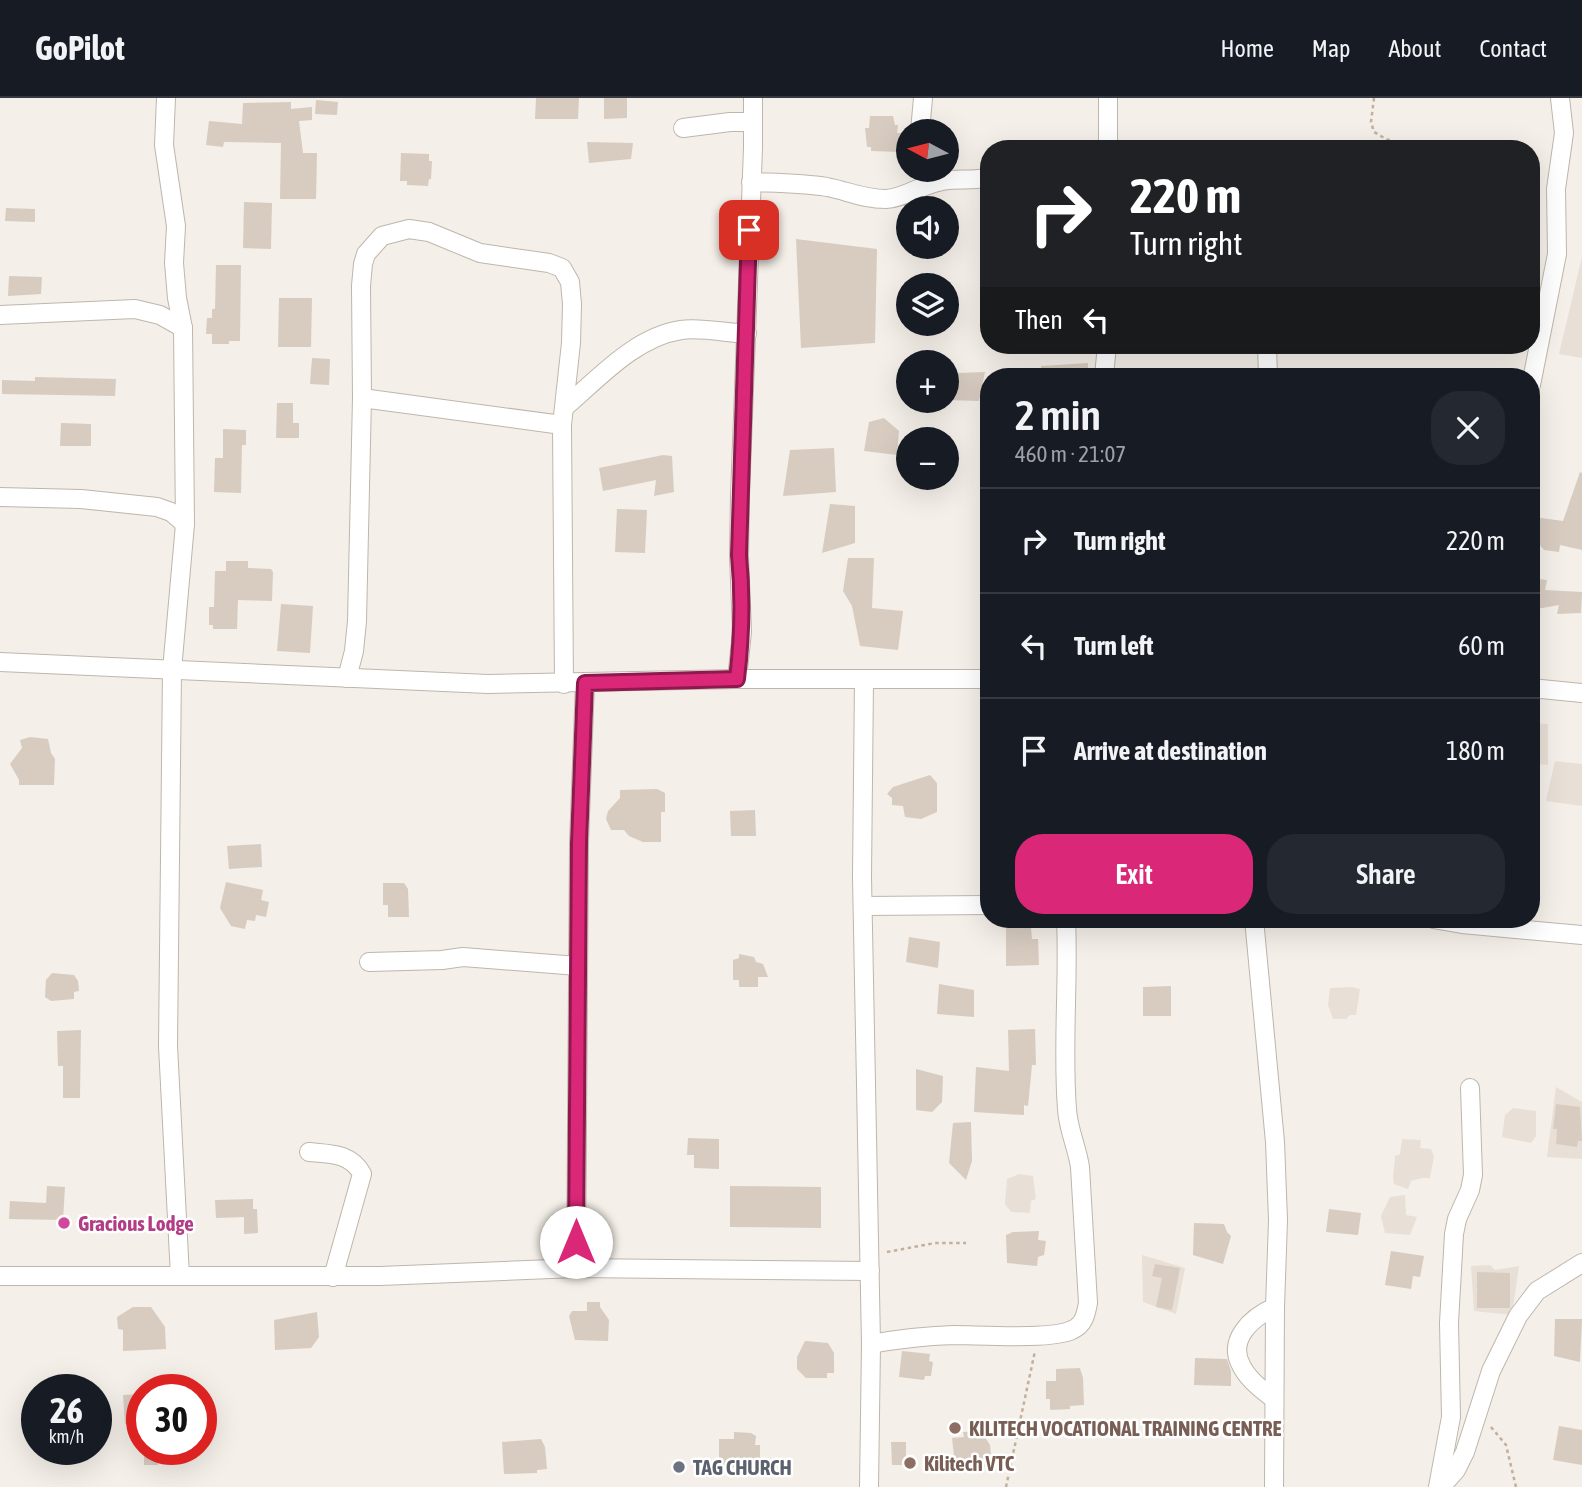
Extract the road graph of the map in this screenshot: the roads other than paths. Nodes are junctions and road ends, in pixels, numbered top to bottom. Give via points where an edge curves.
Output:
1 (166, 98) edge
2 (753, 98) edge
3 (923, 98) edge
4 (1108, 98) edge
5 (1560, 98) edge
6 (921, 119) edge
7 (753, 122) junction
8 (683, 128) dead end
9 (1108, 140) edge
10 (980, 178) edge
11 (751, 182) junction
12 (915, 182) edge
13 (915, 189) junction
14 (0, 315) edge
15 (183, 328) junction
16 (747, 334) junction
17 (1540, 339) edge
18 (362, 398) junction
19 (565, 407) junction
20 (562, 425) junction
21 (0, 497) edge
22 (185, 524) junction
23 (0, 662) edge
24 (172, 670) junction
25 (347, 678) junction
26 (737, 679) junction
27 (980, 679) edge
28 (864, 680) junction
29 (585, 683) junction
30 (564, 684) junction
31 (1540, 689) edge
32 (1582, 693) edge
33 (980, 905) edge
34 (863, 906) junction
35 (1066, 928) edge
36 (1255, 928) edge
37 (1506, 928) edge
38 (1582, 935) edge
39 (369, 962) dead end
40 (578, 966) junction
41 (1470, 1088) dead end
42 (309, 1152) dead end
43 (1582, 1263) edge
44 (870, 1264) junction
45 (576, 1268) junction
46 (0, 1276) edge
47 (180, 1276) junction
48 (333, 1276) junction
49 (1275, 1307) junction
50 (871, 1344) junction
51 (1274, 1399) junction
52 (869, 1487) edge
53 (1274, 1487) edge
54 (1439, 1487) edge

1 - 15 street via 164,145 176,226 174,263
2 - 7 street
3 - 6 street
4 - 9 street
5 - 17 street via 1564,133 1556,189 1557,254
7 - 8 street
7 - 11 street
10 - 13 street via 943,180
11 - 13 street via 820,186 865,198 898,198
11 - 16 street
12 - 13 street
14 - 15 street via 135,309 160,315
15 - 22 street
16 - 19 street via 684,329 665,334 623,357
16 - 26 street via 739,544 742,632
18 - 19 street via 363,264 382,236 409,229 429,232 480,253 562,268 570,282 572,304
18 - 20 street
18 - 25 street via 357,621
19 - 20 street
20 - 30 street
21 - 22 street via 157,507
22 - 24 street
23 - 24 street
24 - 25 street
24 - 47 street via 168,1045
25 - 30 street
26 - 28 street
26 - 29 street
27 - 28 street
28 - 34 street
29 - 30 street
29 - 40 street
31 - 32 street
33 - 34 street
34 - 44 street
35 - 50 street via 1066,1100 1080,1167 1085,1316 1079,1326 1061,1334 925,1337
36 - 49 street via 1276,1142
37 - 38 street
39 - 40 street via 463,957
40 - 45 street
41 - 54 street via 1473,1175 1454,1234 1449,1322 1451,1417
42 - 48 street via 343,1156 362,1174
43 - 54 street via 1537,1292 1518,1316 1492,1371 1465,1452 1456,1470
44 - 45 street
44 - 50 street
45 - 48 street
46 - 47 street
47 - 48 street
49 - 51 street
49 - 51 street via 1248,1323 1238,1351 1242,1367
50 - 52 street
51 - 53 street

